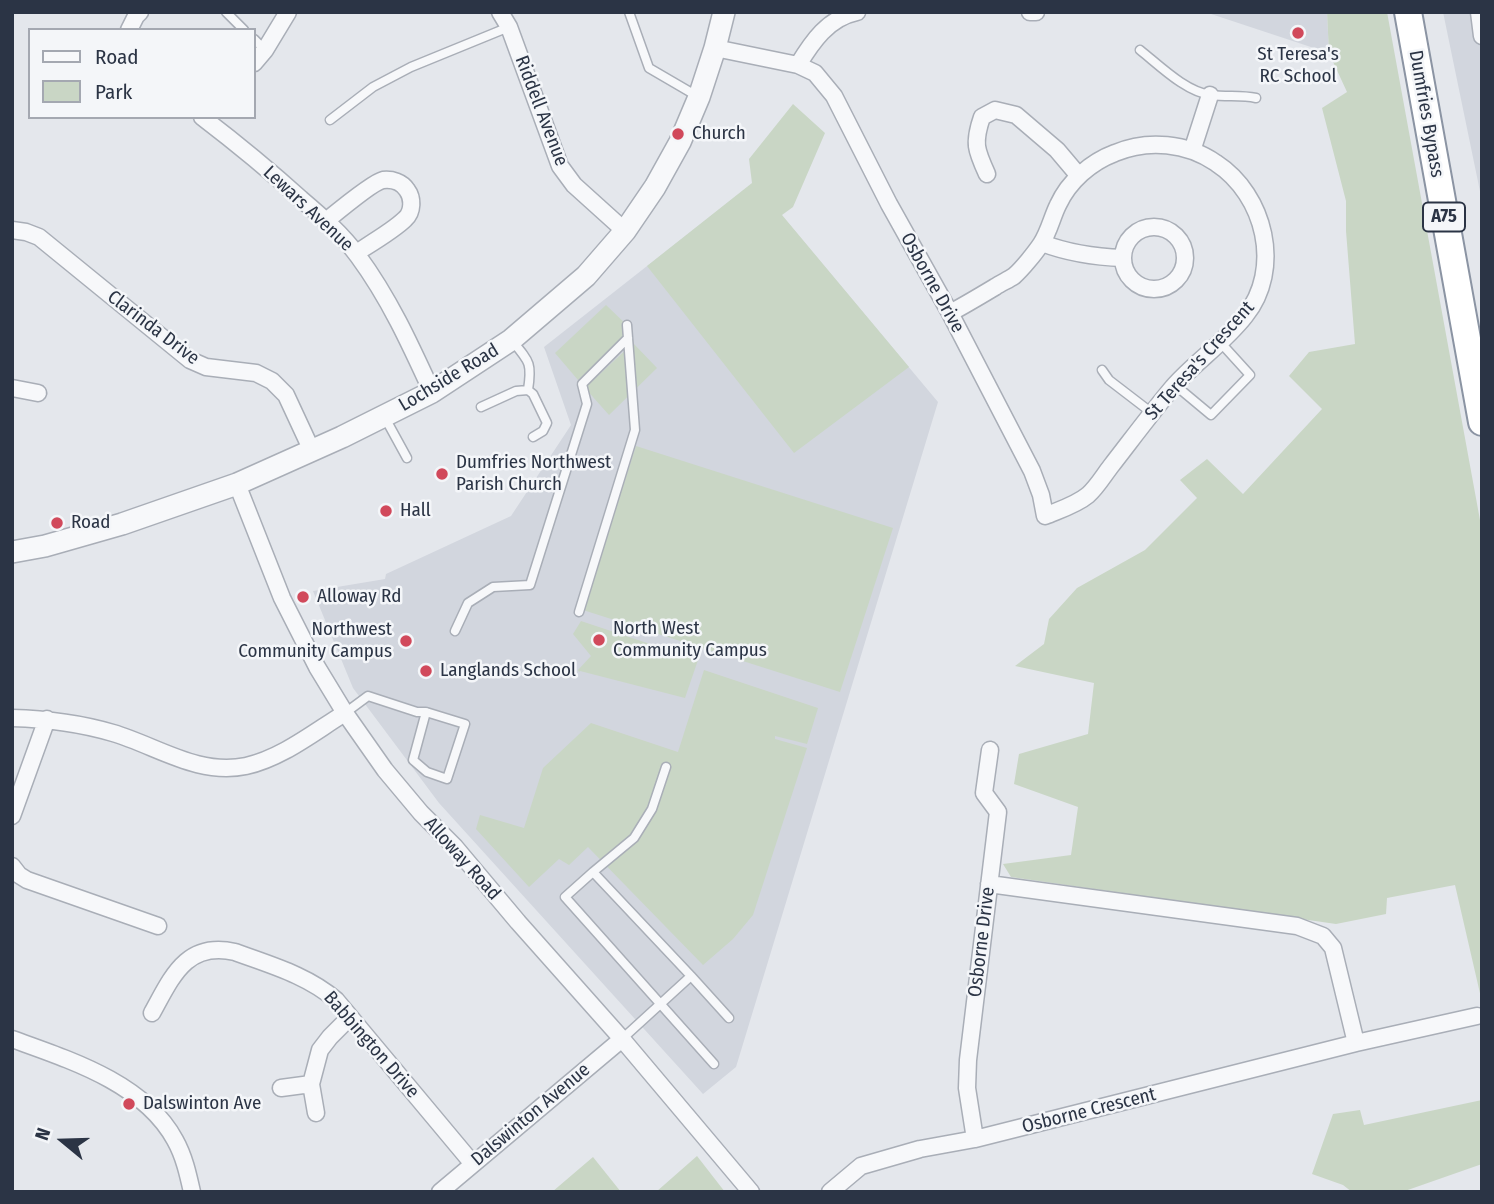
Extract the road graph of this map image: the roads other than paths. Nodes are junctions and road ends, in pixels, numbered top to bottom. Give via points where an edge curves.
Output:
1 (140, 12) edge
2 (226, 12) edge
3 (288, 12) edge
4 (629, 12) edge
5 (724, 12) edge
6 (857, 12) edge
7 (1030, 12) edge
8 (1036, 12) edge
9 (1408, 12) edge
10 (1479, 12) edge
11 (504, 19) edge
12 (130, 28) edge
13 (242, 28) edge
14 (1482, 36) edge
15 (259, 45) edge
16 (715, 48) junction
17 (1140, 50) dead end
18 (797, 65) junction
19 (1210, 95) junction
20 (699, 97) junction
21 (1256, 98) dead end
22 (204, 119) edge
23 (330, 120) dead end
24 (1192, 151) junction
25 (987, 174) dead end
26 (1079, 176) junction
27 (326, 220) junction
28 (12, 230) edge
29 (625, 231) junction
30 (1042, 243) junction
31 (356, 253) junction
32 (1123, 258) dead end
33 (950, 313) junction
34 (627, 325) dead end
35 (628, 338) junction
36 (511, 340) junction
37 (1220, 341) junction
38 (1102, 370) dead end
39 (1175, 385) junction
40 (12, 388) edge
41 (528, 390) junction
42 (432, 392) junction
43 (38, 393) dead end
44 (481, 407) dead end
45 (1153, 413) junction
46 (384, 416) junction
47 (1482, 422) edge
48 (533, 437) dead end
49 (312, 451) junction
50 (407, 458) dead end
51 (237, 484) junction
52 (1045, 516) joint
53 (12, 552) edge
54 (579, 612) dead end
55 (455, 631) dead end
56 (426, 712) junction
57 (345, 713) junction
58 (12, 718) edge
59 (47, 719) junction
60 (990, 750) dead end
61 (666, 767) dead end
62 (12, 816) edge
63 (12, 866) edge
64 (593, 872) junction
65 (989, 884) junction
66 (158, 926) dead end
67 (691, 976) junction
68 (660, 1005) junction
69 (152, 1013) dead end
70 (1477, 1016) dead end
71 (350, 1017) junction
72 (729, 1018) dead end
73 (12, 1039) edge
74 (622, 1039) junction
75 (1356, 1043) junction
76 (714, 1064) dead end
77 (311, 1084) junction
78 (281, 1087) dead end
79 (316, 1112) dead end
80 (975, 1139) junction
81 (473, 1164) junction
82 (192, 1192) edge
83 (440, 1192) edge
84 (751, 1192) edge
85 (830, 1192) edge

1 - 12 street
2 - 13 lane
3 - 15 street
4 - 20 lane via 649,68
5 - 16 street, Lochside Road
6 - 18 street via 827,26
7 - 8 street
9 - 47 highway, Dumfries Bypass / A75
10 - 14 street
11 - 23 lane via 373,87
11 - 29 street, Riddell Avenue via 559,166
16 - 18 street, Osborne Drive
16 - 20 street, Lochside Road
17 - 19 lane via 1190,88
18 - 33 street, Osborne Drive via 815,72 834,96
19 - 21 lane
19 - 24 street
20 - 29 street, Lochside Road via 668,164
22 - 27 street, Lewars Avenue
24 - 26 street, St Teresa's Crescent via 1162,145 1132,147 1103,158
24 - 37 street, St Teresa's Crescent via 1238,182 1255,207 1264,237 1265,268 1256,298
25 - 26 street via 976,150 977,132 982,117 995,110 1016,115 1058,150
26 - 30 street, St Teresa's Crescent via 1059,202
27 - 31 street, Lewars Avenue
27 - 31 street via 378,182 391,180 408,190 412,202 405,219
28 - 49 street, Clarinda Drive via 39,237 190,360 206,367 256,373 272,381 286,395
29 - 36 street, Lochside Road via 586,276
30 - 32 street
30 - 33 street, St Teresa's Crescent via 1013,276
31 - 42 street, Lewars Avenue via 399,320
33 - 52 street, Osborne Drive via 1032,471
34 - 35 lane
35 - 54 lane via 635,430
35 - 55 lane via 582,384 587,404 530,585 494,587 483,593 468,603
36 - 41 lane via 532,368
36 - 42 street, Lochside Road
37 - 39 street, St Teresa's Crescent
37 - 39 lane via 1250,375 1211,415
38 - 45 lane
39 - 45 street, St Teresa's Crescent
40 - 43 street
41 - 44 lane
41 - 48 lane via 547,423
42 - 46 street, Lochside Road
45 - 52 street, St Teresa's Crescent via 1088,495
46 - 49 street, Lochside Road
46 - 50 lane
49 - 51 street, Lochside Road
51 - 53 street, Lochside Road via 122,524
51 - 57 street, Alloway Road via 282,598
56 - 56 lane via 465,724 447,779 427,772 413,760
56 - 57 lane via 368,696
57 - 59 street via 275,755 229,768 199,766 113,733
57 - 74 street, Alloway Road via 421,813
58 - 59 street
59 - 62 street
60 - 65 street, Osborne Drive via 984,793 998,812
61 - 64 lane via 652,809 634,838
63 - 66 street via 27,880
64 - 67 lane
64 - 68 lane via 565,897
65 - 75 street via 1297,926 1323,936 1333,948
65 - 80 street, Osborne Drive via 968,1060
67 - 68 lane
67 - 72 lane
68 - 74 lane
68 - 76 lane
69 - 71 street, Babbington Drive via 180,966 202,952 218,950 306,979 322,988
70 - 75 street, Osborne Crescent
71 - 77 street via 320,1050
71 - 81 street, Babbington Drive
73 - 82 street via 85,1067 144,1101 175,1139
74 - 81 street, Dalswinton Avenue
74 - 84 street, Alloway Road
75 - 80 street, Osborne Crescent
77 - 78 street
77 - 79 street
80 - 85 street, Osborne Crescent via 860,1166
81 - 83 street, Dalswinton Avenue

